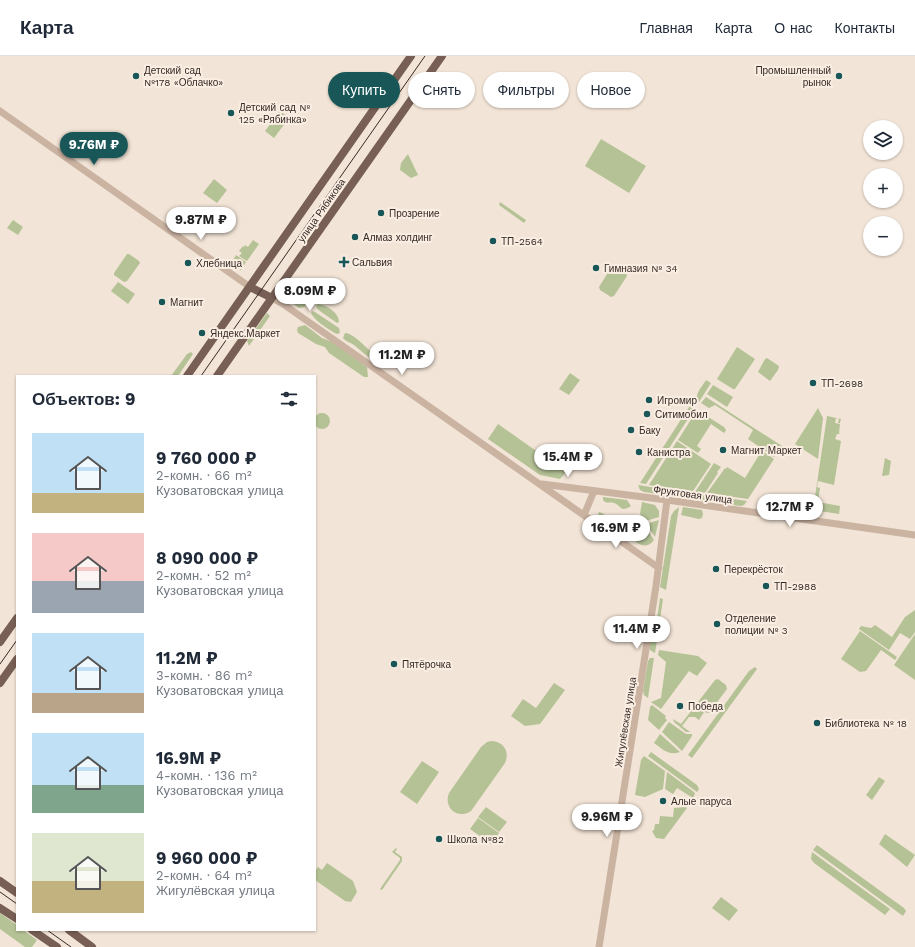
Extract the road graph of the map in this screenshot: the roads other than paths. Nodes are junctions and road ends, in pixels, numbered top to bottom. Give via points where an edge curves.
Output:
1 (411, 56) edge
2 (442, 56) edge
3 (0, 111) edge
4 (250, 287) junction
5 (272, 298) junction
6 (188, 375) edge
7 (218, 375) edge
8 (540, 484) junction
9 (594, 491) junction
10 (668, 500) junction
11 (584, 515) junction
12 (915, 535) edge
13 (659, 568) junction
14 (16, 619) edge
15 (0, 642) edge
16 (16, 660) edge
17 (0, 683) edge
18 (0, 881) edge
19 (16, 892) edge
20 (0, 908) edge
21 (16, 918) edge
22 (33, 931) edge
23 (70, 931) edge
24 (57, 947) edge
25 (92, 947) edge
26 (599, 947) edge

1 - 4 main road, улица Рябикова
2 - 5 main road, улица Рябикова
3 - 4 street
4 - 5 main road
4 - 6 main road, улица Рябикова
5 - 7 main road, улица Рябикова
5 - 8 street
8 - 9 street, Фруктовая улица
8 - 11 street
9 - 10 street, Фруктовая улица
9 - 11 street
10 - 12 street, Фруктовая улица
10 - 13 street, Жигулёвская улица
11 - 13 street
13 - 26 street, Жигулёвская улица
14 - 15 main road
16 - 17 main road
18 - 19 main road
20 - 21 main road
22 - 24 main road
23 - 25 main road

